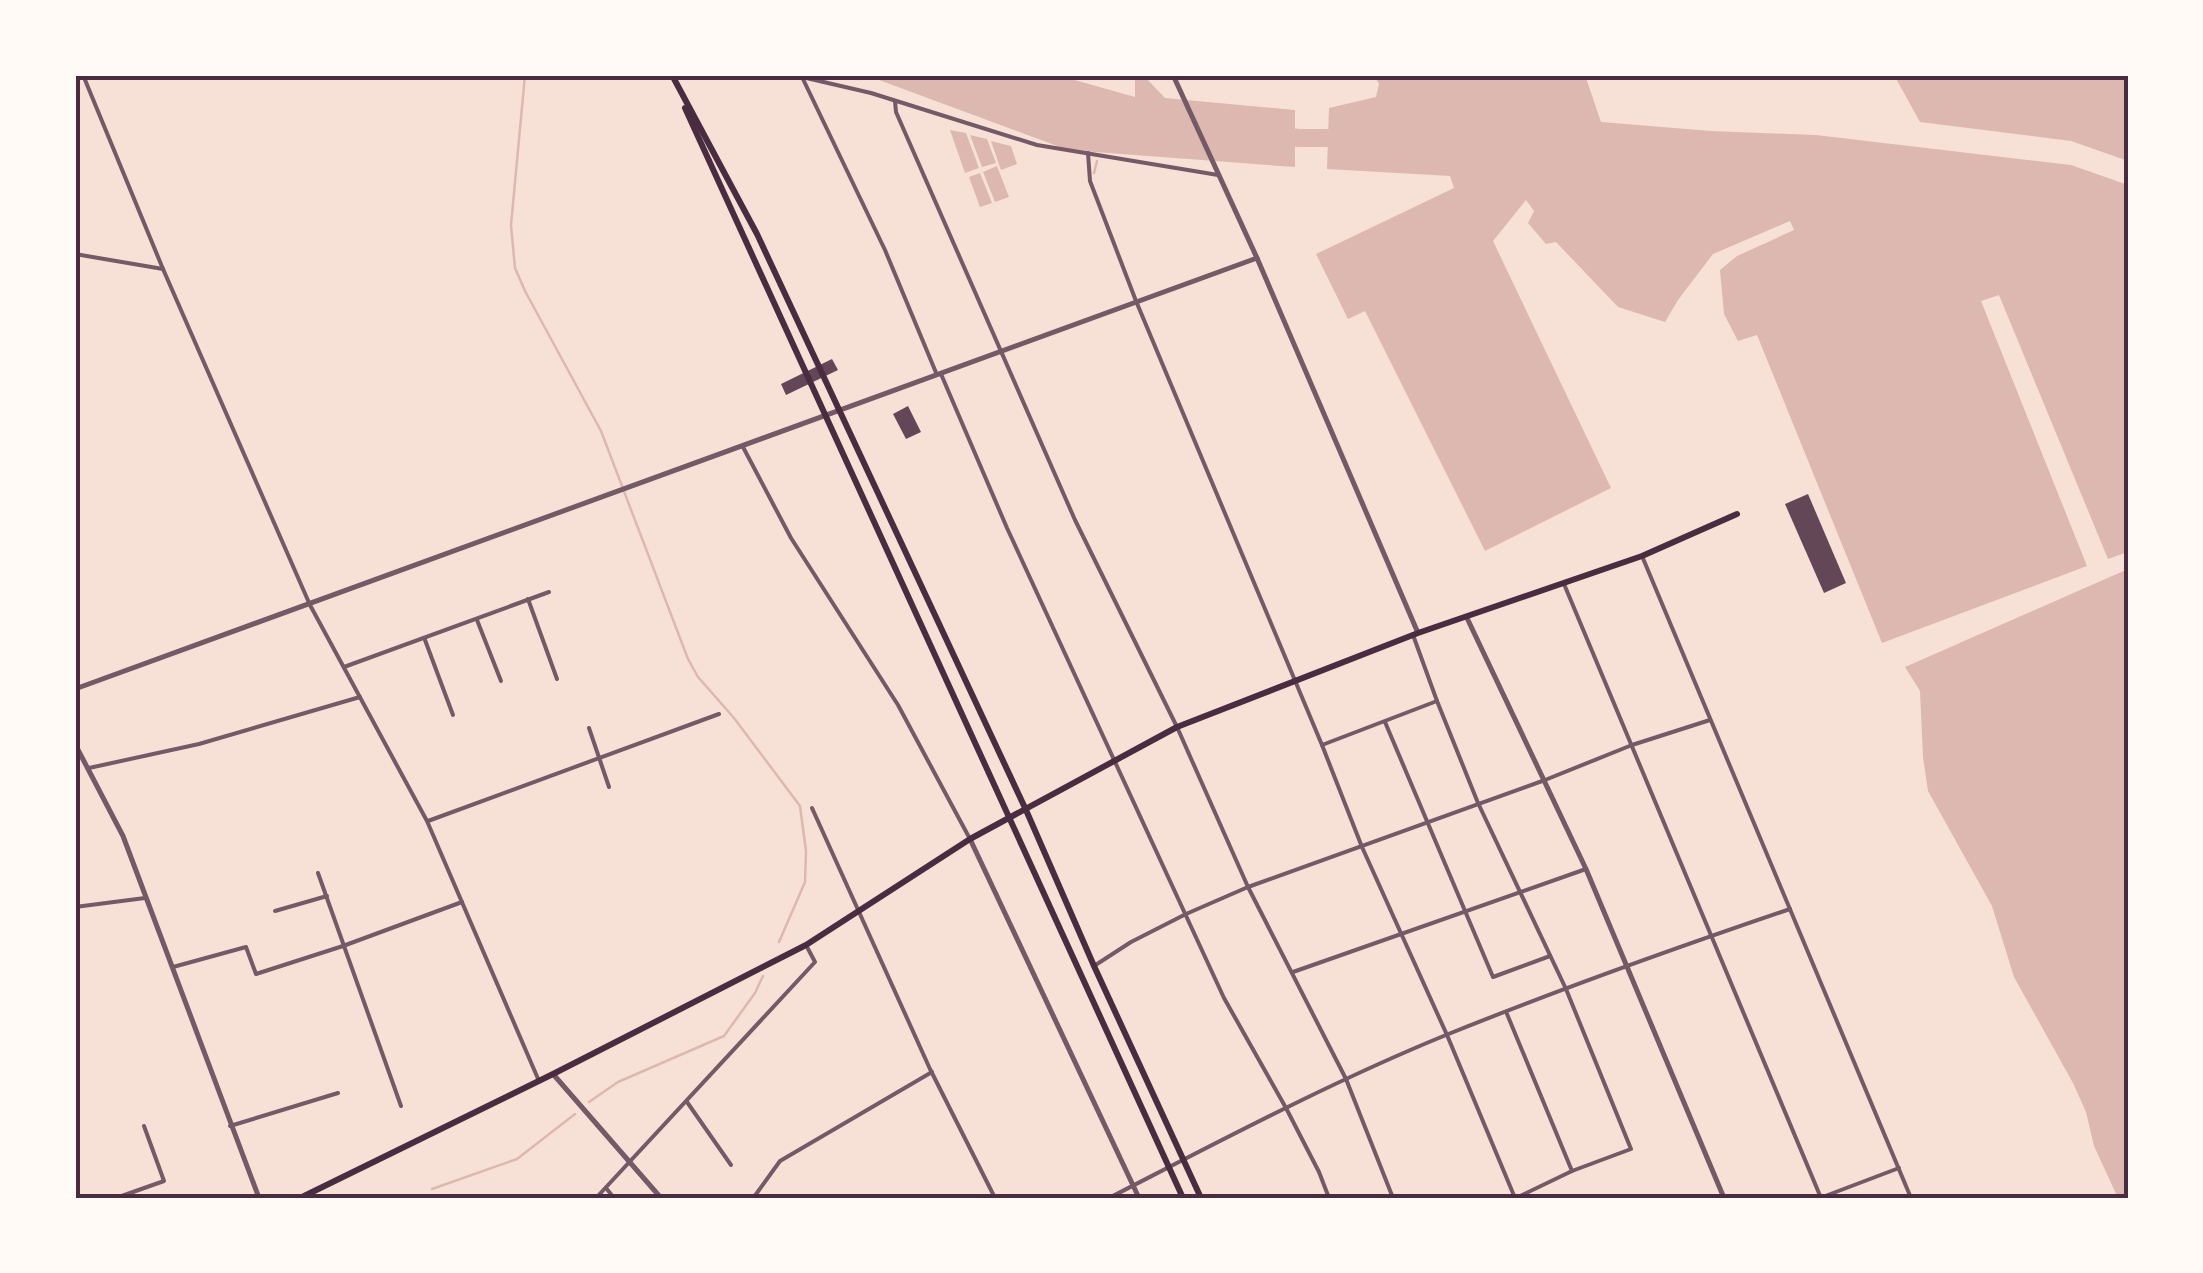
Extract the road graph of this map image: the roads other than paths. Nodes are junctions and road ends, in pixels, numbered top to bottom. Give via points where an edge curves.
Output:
1 (83, 75) edge
2 (671, 75) edge
3 (1173, 75) edge
4 (895, 101) junction
5 (1088, 153) junction
6 (1217, 173) junction
7 (75, 254) edge
8 (1257, 258) junction
9 (163, 269) junction
10 (1136, 301) junction
11 (1000, 351) junction
12 (939, 374) junction
13 (838, 410) junction
14 (825, 415) junction
15 (743, 447) junction
16 (1737, 514) dead end
17 (1642, 556) junction
18 (1564, 584) junction
19 (548, 592) dead end
20 (528, 598) junction
21 (310, 605) junction
22 (476, 618) junction
23 (1468, 618) junction
24 (1415, 634) junction
25 (425, 638) junction
26 (344, 667) junction
27 (557, 679) dead end
28 (500, 681) dead end
29 (1294, 682) junction
30 (75, 689) edge
31 (360, 697) junction
32 (1437, 701) junction
33 (719, 714) dead end
34 (453, 715) dead end
35 (1711, 719) junction
36 (1385, 722) junction
37 (1177, 727) junction
38 (589, 728) dead end
39 (75, 744) edge
40 (1322, 745) junction
41 (1632, 745) junction
42 (598, 758) junction
43 (1114, 760) junction
44 (87, 768) junction
45 (1545, 780) junction
46 (609, 787) dead end
47 (1478, 803) junction
48 (812, 808) dead end
49 (1026, 810) junction
50 (1010, 818) junction
51 (427, 821) junction
52 (1428, 821) junction
53 (970, 838) junction
54 (1362, 847) junction
55 (1586, 870) junction
56 (318, 872) dead end
57 (1248, 887) junction
58 (1520, 893) junction
59 (327, 896) junction
60 (146, 898) junction
61 (462, 902) junction
62 (75, 907) edge
63 (1790, 908) junction
64 (276, 911) dead end
65 (858, 913) junction
66 (1465, 913) junction
67 (1186, 914) junction
68 (1400, 932) junction
69 (1711, 936) junction
70 (806, 945) junction
71 (343, 946) junction
72 (1550, 956) junction
73 (1628, 964) junction
74 (1094, 966) junction
75 (173, 967) junction
76 (1292, 972) junction
77 (1566, 989) junction
78 (1507, 1013) junction
79 (1447, 1035) junction
80 (932, 1072) junction
81 (553, 1074) junction
82 (1346, 1079) junction
83 (539, 1081) junction
84 (338, 1093) dead end
85 (686, 1102) junction
86 (401, 1106) dead end
87 (1286, 1108) junction
88 (144, 1126) dead end
89 (230, 1126) junction
90 (1182, 1160) junction
91 (629, 1163) junction
92 (731, 1164) dead end
93 (1168, 1167) junction
94 (1899, 1168) junction
95 (1572, 1171) junction
96 (1134, 1186) junction
97 (606, 1188) junction
98 (754, 1197) edge
99 (116, 1198) edge
100 (260, 1198) edge
101 (300, 1198) edge
102 (596, 1198) edge
103 (614, 1198) edge
104 (662, 1198) edge
105 (995, 1198) edge
106 (1109, 1198) edge
107 (1140, 1198) edge
108 (1183, 1198) edge
109 (1201, 1198) edge
110 (1329, 1198) edge
111 (1393, 1198) edge
112 (1516, 1198) edge
113 (1724, 1198) edge
114 (1821, 1198) edge
115 (1911, 1198) edge

1 - 9 street
2 - 13 main road via 757,234
2 - 14 main road
3 - 6 street
4 - 5 street
4 - 11 street
4 - 12 street via 802,77
5 - 6 street
5 - 10 street via 1090,181
6 - 8 street
7 - 9 street
8 - 10 street
8 - 24 street
9 - 21 street
10 - 11 street
10 - 29 street
11 - 12 street
11 - 37 street via 1074,520
12 - 13 street
12 - 43 street
13 - 14 street
13 - 49 main road
14 - 15 street
14 - 50 main road
15 - 21 street
15 - 53 street via 792,538 898,704
16 - 17 main road
17 - 18 main road
17 - 35 street
18 - 23 main road
18 - 41 street
19 - 20 street
20 - 22 street
20 - 27 street
21 - 26 street
21 - 30 street
22 - 25 street
22 - 28 street
23 - 24 main road
23 - 45 street
24 - 29 main road
24 - 32 street
25 - 26 street
25 - 34 street
26 - 31 street
29 - 37 main road
29 - 40 street
31 - 44 street via 200,744
31 - 51 street
32 - 36 street
32 - 47 street
33 - 42 street
35 - 41 street
35 - 63 street
36 - 40 street
36 - 52 street
37 - 43 main road
37 - 57 street
38 - 42 street
39 - 44 street
40 - 54 street
41 - 45 street
41 - 69 street
42 - 46 street
42 - 51 street
43 - 49 main road
43 - 67 street
44 - 60 street
45 - 47 street
45 - 55 street
47 - 52 street
47 - 58 street
48 - 65 street
49 - 50 main road
49 - 74 main road
50 - 53 main road
50 - 93 main road
51 - 61 street
52 - 54 street
52 - 66 street
53 - 65 main road
53 - 96 street
54 - 57 street
54 - 68 street
55 - 58 street
55 - 73 street
56 - 59 street
57 - 67 street
57 - 76 street
58 - 66 street
58 - 72 street
59 - 64 street
59 - 71 street
60 - 62 street
60 - 75 street
61 - 71 street
61 - 83 street
63 - 69 street
63 - 94 street
65 - 70 main road
65 - 80 street
66 - 68 street
66 - 72 street via 1493,977
67 - 74 street
67 - 87 street
68 - 76 street
68 - 79 street
69 - 73 street
69 - 114 street
70 - 81 main road
70 - 85 street via 814,962
71 - 75 street via 256,974 246,947
71 - 86 street
72 - 77 street
73 - 77 street
73 - 113 street
74 - 90 main road
75 - 89 street
76 - 82 street
77 - 78 street
77 - 95 street via 1632,1150
78 - 79 street
78 - 95 street
79 - 82 street
79 - 112 street
80 - 98 street via 780,1161
80 - 105 street
81 - 83 main road
81 - 91 street
82 - 87 street
82 - 111 street
83 - 101 main road
84 - 89 street
85 - 91 street
85 - 92 street
87 - 90 street
87 - 110 street
88 - 99 street via 164,1181
89 - 100 street
90 - 93 street
90 - 109 main road
91 - 97 street
91 - 104 street
93 - 96 street
93 - 108 main road
94 - 114 street
94 - 115 street
95 - 112 street
96 - 106 street
96 - 107 street
97 - 102 street
97 - 103 street

